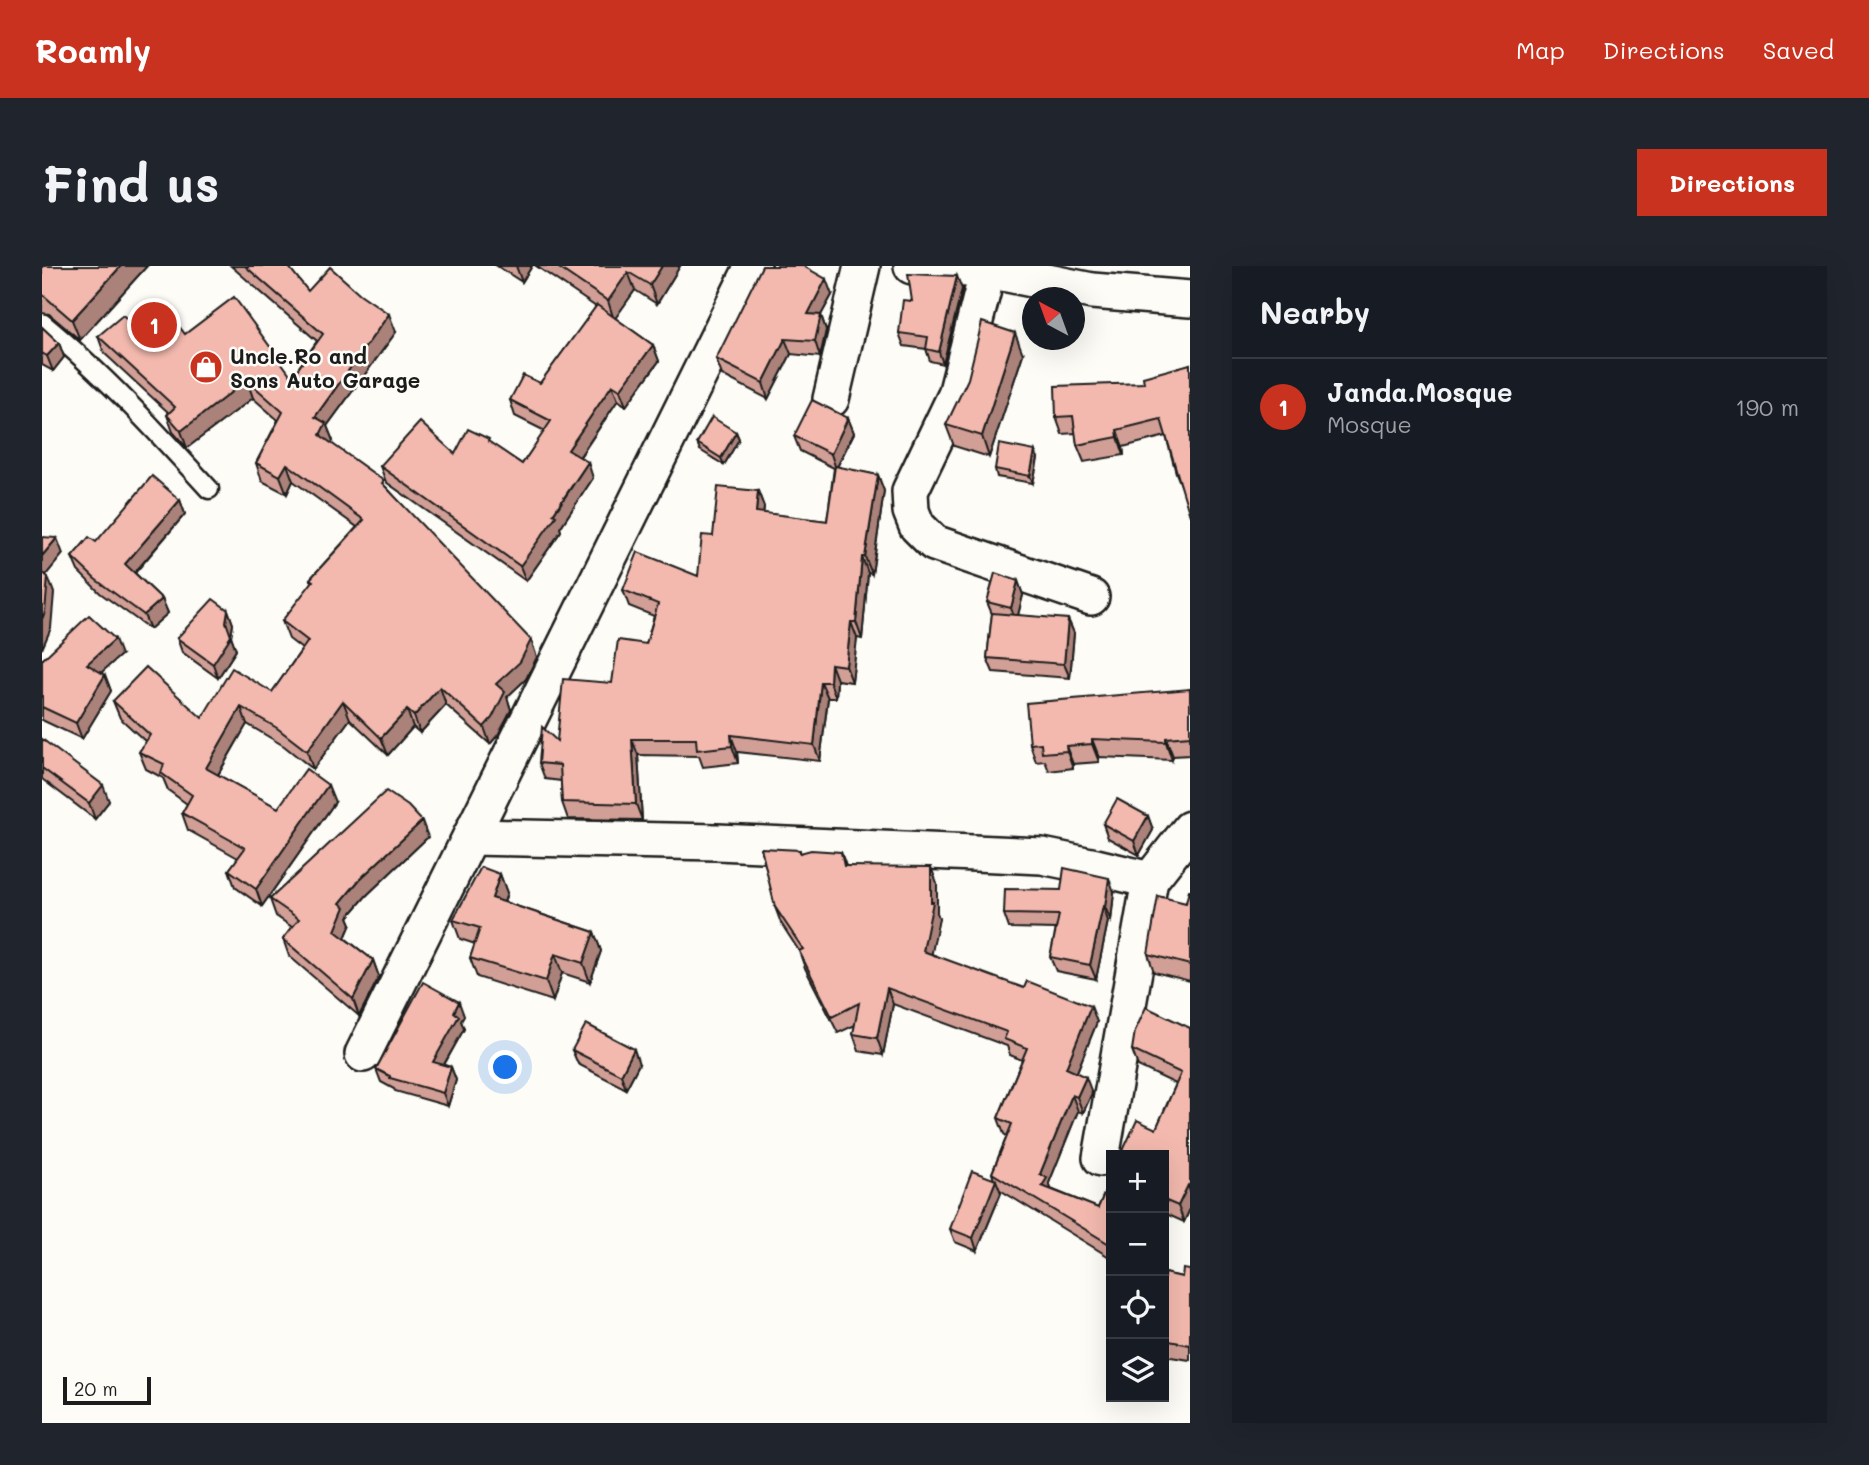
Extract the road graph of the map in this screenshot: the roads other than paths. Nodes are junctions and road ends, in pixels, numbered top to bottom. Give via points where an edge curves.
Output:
1 (753, 266) edge
2 (862, 266) edge
3 (912, 266) edge
4 (988, 270) junction
5 (1043, 272) edge
6 (1190, 299) edge
7 (42, 323) edge
8 (831, 399) dead end
9 (209, 489) dead end
10 (1091, 597) dead end
11 (1190, 829) edge
12 (471, 836) junction
13 (1150, 880) junction
14 (363, 1054) dead end
15 (1101, 1158) dead end

1 - 12 street
2 - 8 street
3 - 4 street
4 - 5 street
4 - 10 street via 956,395 910,491 911,511 917,526 934,543
5 - 6 street via 1092,290
7 - 9 lane via 130,403
11 - 13 street
12 - 13 street via 1042,856
12 - 14 street
13 - 15 street

